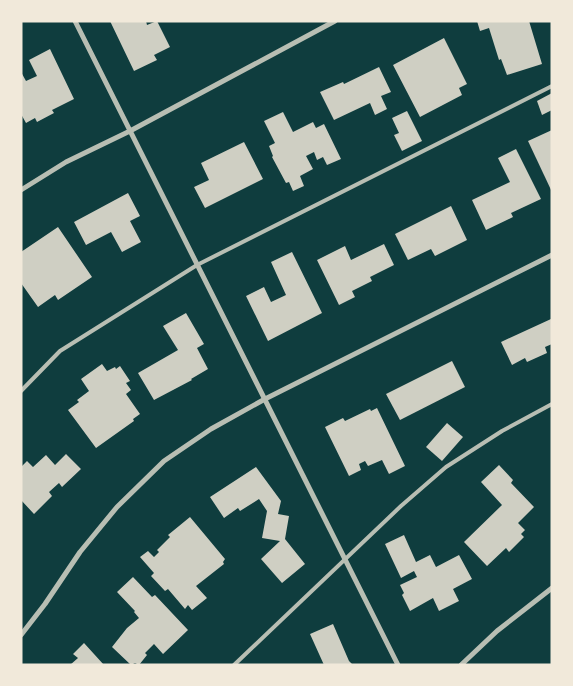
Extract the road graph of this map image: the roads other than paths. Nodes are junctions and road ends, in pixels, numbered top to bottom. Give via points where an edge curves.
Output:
1 (75, 21) edge
2 (336, 21) edge
3 (552, 86) edge
4 (130, 131) junction
5 (21, 190) edge
6 (552, 255) edge
7 (197, 265) junction
8 (21, 391) edge
9 (265, 399) junction
10 (552, 404) edge
11 (346, 560) junction
12 (552, 588) edge
13 (21, 635) edge
14 (234, 665) edge
15 (398, 665) edge
16 (461, 665) edge

1 - 4 street
2 - 4 street
3 - 7 lane
4 - 5 street via 66,162
4 - 7 street
6 - 9 street
7 - 8 lane via 60,351
7 - 9 street
9 - 11 street
9 - 13 street via 164,460 117,507 80,552
10 - 11 lane via 446,467
11 - 14 lane
11 - 15 street
12 - 16 street via 496,631

